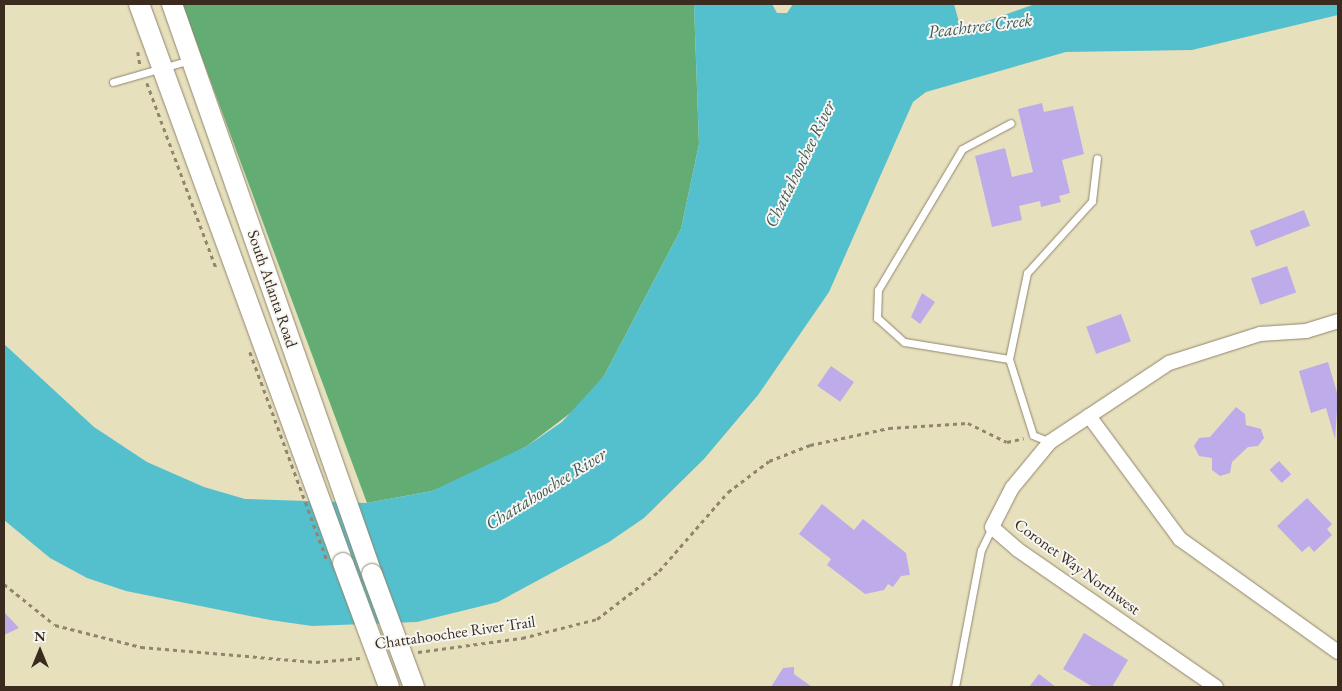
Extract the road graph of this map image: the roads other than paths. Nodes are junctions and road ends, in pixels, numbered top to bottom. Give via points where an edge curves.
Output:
1 (139, 4) edge
2 (172, 4) edge
3 (192, 60) junction
4 (163, 68) junction
5 (113, 82) dead end
6 (1011, 123) dead end
7 (1097, 158) dead end
8 (1338, 321) edge
9 (1009, 359) junction
10 (1089, 416) junction
11 (1050, 442) junction
12 (992, 527) junction
13 (1338, 652) edge
14 (389, 687) edge
15 (414, 687) edge
16 (955, 687) edge
17 (1216, 687) edge

1 - 4 main road, South Atlanta Road
2 - 3 main road, South Atlanta Road
3 - 4 lane
3 - 15 main road, South Atlanta Road, bridge
4 - 5 lane
4 - 14 main road, South Atlanta Road, bridge via 336,565
6 - 9 lane via 962,149 878,290 877,318 904,342
7 - 9 lane via 1092,201 1027,273
8 - 10 street, Coronet Way Northwest via 1306,331 1260,334 1169,363
9 - 11 lane via 1033,435
10 - 11 street, Coronet Way Northwest
10 - 13 street via 1180,539
11 - 12 street, Coronet Way Northwest via 1012,488
12 - 16 lane via 981,550
12 - 17 street, Coronet Way Northwest via 1017,549

